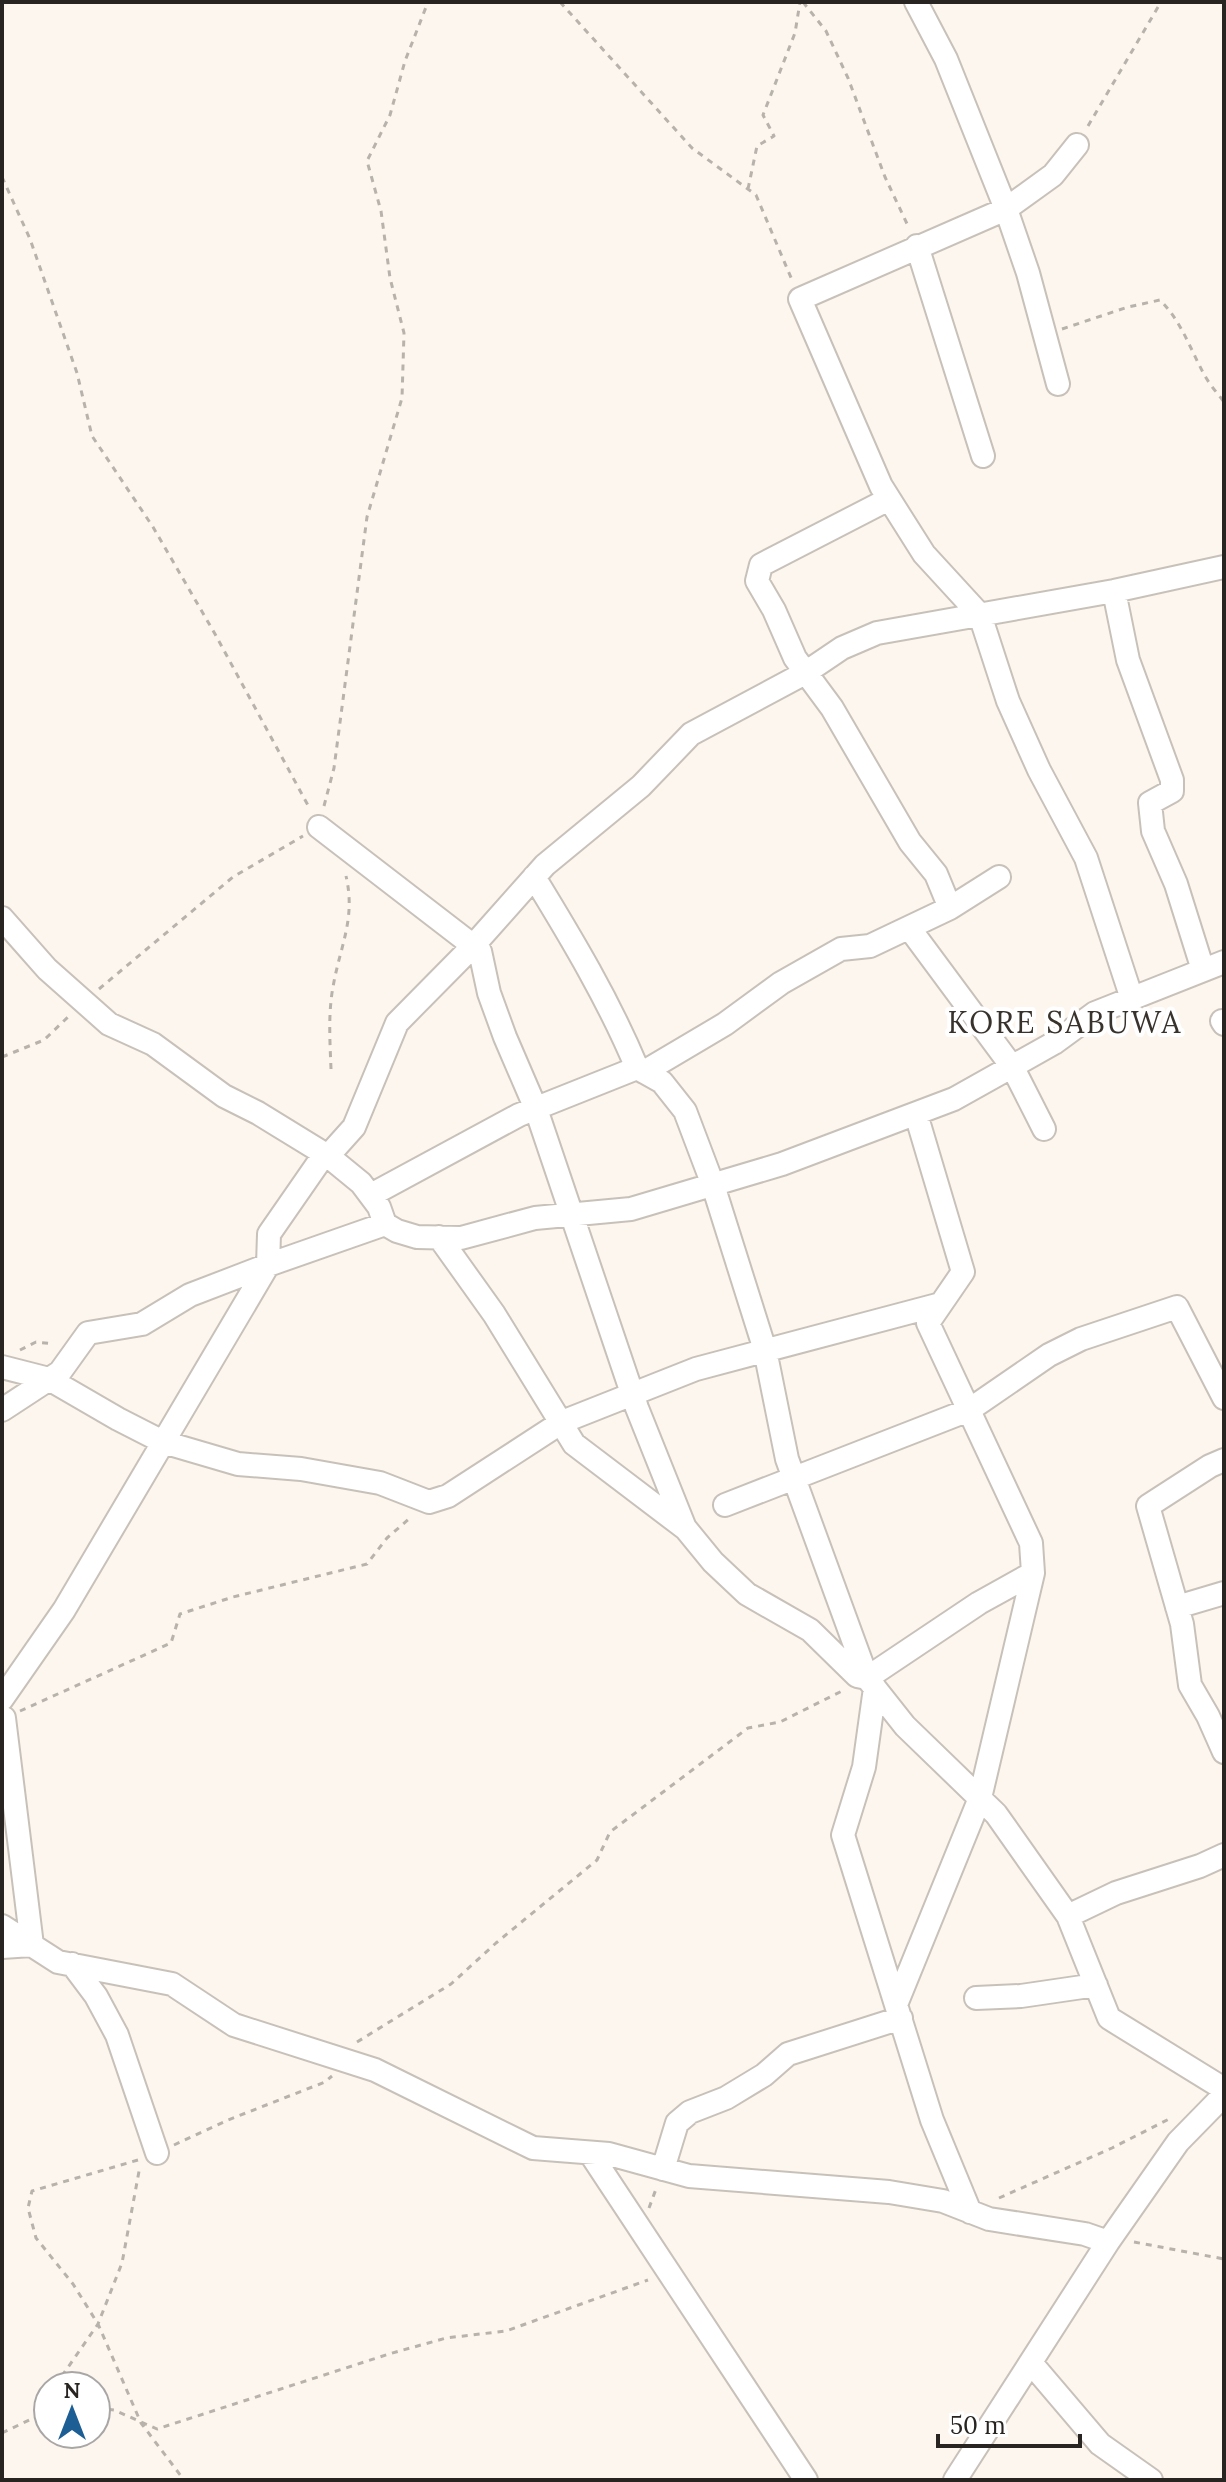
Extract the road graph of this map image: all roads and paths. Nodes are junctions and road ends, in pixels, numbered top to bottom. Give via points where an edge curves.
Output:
1 (428, 2) edge
2 (560, 2) edge
3 (802, 2) edge
4 (916, 2) edge
5 (1161, 2) edge
6 (1077, 145) joint
7 (2, 177) edge
8 (748, 189) junction
9 (1006, 209) junction
10 (917, 246) junction
11 (800, 299) junction
12 (1045, 335) junction
13 (1058, 384) dead end
14 (1224, 402) edge
15 (983, 456) dead end
16 (889, 499) junction
17 (1224, 567) edge
18 (1114, 591) junction
19 (980, 615) junction
20 (805, 673) junction
21 (319, 827) junction
22 (339, 844) junction
23 (534, 877) junction
24 (999, 877) dead end
25 (950, 908) junction
26 (2, 918) edge
27 (910, 929) junction
28 (473, 946) junction
29 (1214, 966) edge
30 (1132, 999) junction
31 (83, 1002) junction
32 (2, 1057) edge
33 (1013, 1068) junction
34 (331, 1069) dead end
35 (641, 1070) junction
36 (536, 1109) junction
37 (916, 1114) junction
38 (1044, 1129) dead end
39 (328, 1156) junction
40 (713, 1185) junction
41 (371, 1195) junction
42 (572, 1215) junction
43 (385, 1224) junction
44 (439, 1237) junction
45 (268, 1265) junction
46 (941, 1304) junction
47 (79, 1346) junction
48 (765, 1350) junction
49 (8, 1360) edge
50 (49, 1379) junction
51 (633, 1396) junction
52 (1224, 1398) edge
53 (2, 1410) edge
54 (969, 1410) junction
55 (562, 1422) junction
56 (163, 1442) junction
57 (1224, 1460) edge
58 (793, 1476) junction
59 (429, 1502) junction
60 (725, 1505) dead end
61 (686, 1529) junction
62 (1033, 1573) junction
63 (1224, 1593) edge
64 (1177, 1607) junction
65 (871, 1683) junction
66 (3, 1708) edge
67 (1224, 1752) edge
68 (980, 1798) junction
69 (1224, 1855) edge
70 (1068, 1916) junction
71 (2, 1926) edge
72 (32, 1945) junction
73 (2, 1947) edge
74 (72, 1964) junction
75 (1096, 1985) junction
76 (976, 1998) dead end
77 (899, 2010) junction
78 (349, 2062) junction
79 (1224, 2092) edge
80 (1174, 2116) dead end
81 (590, 2153) junction
82 (149, 2156) junction
83 (663, 2169) junction
84 (970, 2212) junction
85 (641, 2231) junction
86 (1109, 2241) junction
87 (1224, 2259) edge
88 (669, 2273) junction
89 (98, 2324) junction
90 (1031, 2363) junction
91 (66, 2370) edge
92 (112, 2410) edge
93 (32, 2419) edge
94 (141, 2423) junction
95 (2, 2433) edge
96 (184, 2480) edge
97 (806, 2480) edge
98 (955, 2480) edge
99 (1151, 2480) edge

1 - 21 path via 390,115 367,161 404,333 402,398 367,517 334,768
2 - 8 path via 692,148
3 - 8 path via 763,115 774,136 757,146
3 - 10 path via 826,31
4 - 9 street via 946,59
5 - 6 path
6 - 9 street via 1053,175
7 - 21 path via 77,373 92,436 200,607
8 - 11 path via 756,195
9 - 10 street
9 - 12 street
10 - 11 street
10 - 15 street
11 - 16 street
12 - 13 street
12 - 14 path via 1160,300
16 - 19 street via 924,554
16 - 20 street via 761,565 757,581
17 - 18 street
18 - 19 street
18 - 29 street via 1128,660 1172,780 1172,791 1150,803 1153,831
19 - 20 street via 877,633
19 - 30 street via 1008,701 1086,858
20 - 23 street via 691,734 641,786
20 - 25 street via 832,708 910,842 936,874
21 - 22 street
21 - 31 path via 233,877
22 - 28 street
22 - 34 path via 350,894 345,944 333,987
23 - 28 street
23 - 35 street
24 - 25 street
25 - 27 street
26 - 31 street
27 - 33 street
27 - 35 street via 870,946 841,949 781,983 725,1024
28 - 36 street via 480,951 489,993
28 - 39 street via 397,1023 354,1127
29 - 30 street
30 - 33 street via 1095,1013
31 - 32 path via 44,1040
31 - 39 street via 109,1024 153,1044 224,1096
33 - 37 street
33 - 38 street
35 - 36 street
35 - 40 street via 662,1082 685,1111
36 - 41 street
36 - 42 street
37 - 40 street
37 - 46 street via 963,1272
39 - 41 street
39 - 45 street via 269,1234
40 - 42 street via 631,1209
40 - 48 street
41 - 43 street
42 - 44 street via 535,1218 461,1238
42 - 51 street
43 - 44 street via 417,1237
43 - 45 street
44 - 55 street
45 - 47 street via 190,1295 142,1324 88,1333
45 - 56 street
46 - 48 street
46 - 54 street via 928,1323
47 - 49 path via 36,1342
47 - 50 street
48 - 51 street via 696,1369
48 - 58 street
49 - 50 street
50 - 53 street
50 - 56 street
51 - 55 street
51 - 61 street
52 - 54 street via 1177,1307 1081,1339
54 - 58 street
54 - 62 street via 1031,1543
55 - 59 street via 448,1496
55 - 61 street via 574,1444
56 - 59 street via 238,1464 380,1483
56 - 66 street
57 - 64 street via 1148,1506
58 - 60 street
58 - 65 street
59 - 66 path via 387,1538 367,1564 180,1614 171,1643
61 - 65 street via 747,1594 810,1630
62 - 65 street via 979,1603
62 - 68 street
63 - 64 street
64 - 67 street via 1190,1685
65 - 68 street via 905,1726
65 - 77 street via 864,1767 843,1835
65 - 78 path via 780,1722 748,1728 610,1832 597,1860 451,1984 357,2042
66 - 72 street
68 - 70 street
68 - 77 street
69 - 70 street
70 - 75 street
71 - 72 street
72 - 73 street
72 - 74 street via 58,1962
74 - 78 street via 172,1984 234,2025
74 - 82 street via 117,2035
75 - 76 street
75 - 79 street via 1109,2018
77 - 83 street via 788,2054 726,2098 690,2112 677,2123
77 - 84 street via 932,2120
78 - 81 street via 533,2148
78 - 82 path via 325,2082
79 - 86 street via 1178,2142
80 - 84 path
81 - 83 street
81 - 85 street
82 - 89 path via 122,2263
82 - 89 path via 32,2191 28,2208 36,2238
83 - 84 street via 689,2176 889,2192 943,2201
83 - 85 path
84 - 86 street
85 - 88 street
86 - 87 path
86 - 90 street
88 - 94 path via 506,2331 446,2338 403,2350 157,2429
88 - 97 street
89 - 91 path
89 - 94 path
90 - 98 street
90 - 99 street via 1100,2444
92 - 94 path
93 - 95 path
94 - 96 path

